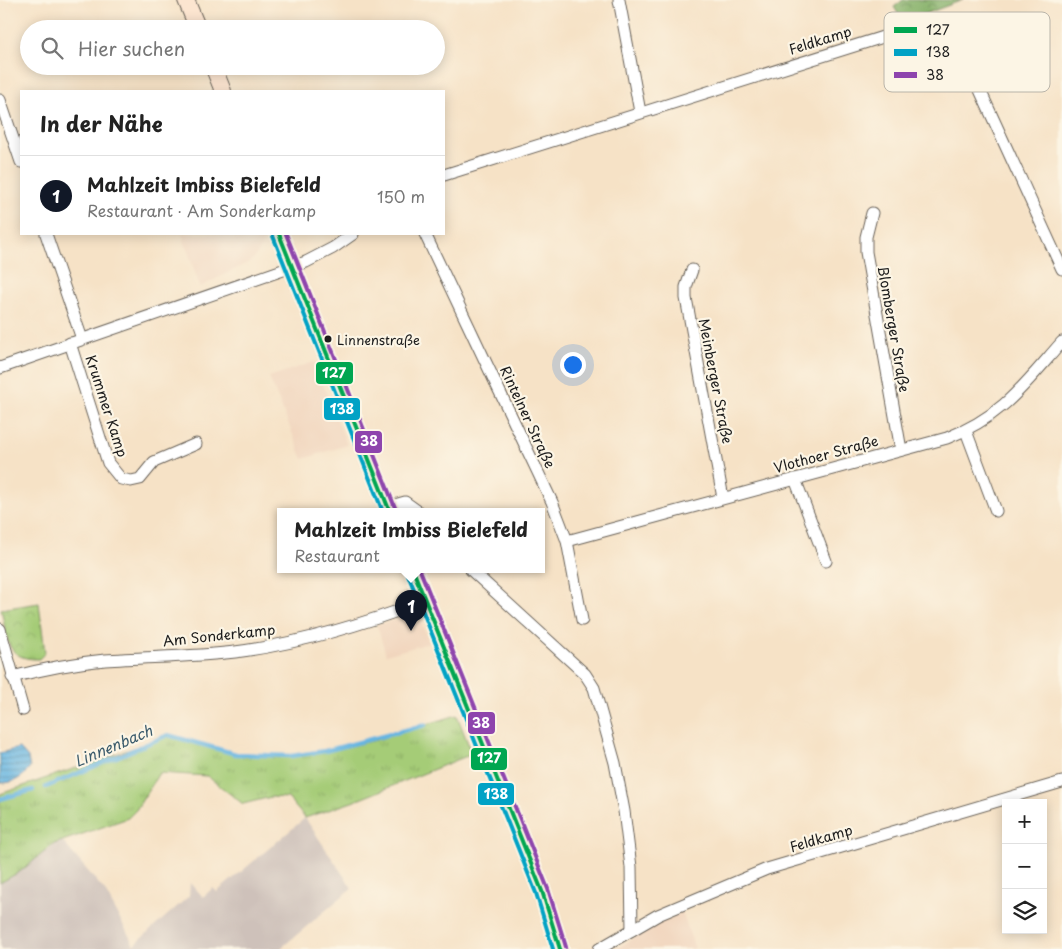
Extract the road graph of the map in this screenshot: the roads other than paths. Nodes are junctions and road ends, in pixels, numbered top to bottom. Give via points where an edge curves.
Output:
1 (186, 0) edge
2 (619, 0) edge
3 (194, 20) edge
4 (884, 35) edge
5 (216, 75) edge
6 (222, 90) edge
7 (981, 92) edge
8 (0, 100) edge
9 (640, 112) junction
10 (20, 159) edge
11 (445, 175) edge
12 (872, 213) dead end
13 (46, 235) edge
14 (280, 235) edge
15 (351, 235) edge
16 (425, 235) edge
17 (293, 266) junction
18 (1062, 269) edge
19 (692, 270) dead end
20 (76, 341) junction
21 (1062, 342) edge
22 (0, 368) edge
23 (966, 431) junction
24 (196, 444) dead end
25 (901, 450) junction
26 (795, 479) junction
27 (723, 498) junction
28 (389, 508) edge
29 (391, 508) edge
30 (413, 508) edge
31 (996, 511) dead end
32 (567, 541) junction
33 (826, 561) dead end
34 (414, 573) edge
35 (474, 573) edge
36 (425, 601) junction
37 (582, 620) dead end
38 (0, 629) edge
39 (12, 677) junction
40 (23, 710) dead end
41 (1062, 782) edge
42 (632, 930) junction
43 (560, 949) edge
44 (599, 949) edge

1 - 3 street
2 - 9 street
4 - 9 street, Feldkamp
5 - 6 street
7 - 18 street, Feldkamp
8 - 10 street
9 - 11 street, Feldkamp
12 - 25 street, Blomberger Straße via 866,252
13 - 20 street
14 - 17 street
15 - 17 street via 321,254
16 - 32 street, Rintelner Straße via 552,502
17 - 20 street
17 - 28 street
19 - 27 street, Meinberger Straße via 686,298
20 - 22 street
20 - 24 street, Krummer Kamp via 108,463 121,479 140,479 154,462
21 - 23 street, Vlothoer Straße via 1001,409
23 - 25 street, Vlothoer Straße
23 - 31 street
25 - 26 street, Vlothoer Straße
26 - 27 street, Vlothoer Straße
26 - 33 street
27 - 32 street, Vlothoer Straße
29 - 30 street via 405,502
32 - 37 street, Rintelner Straße
34 - 36 street
35 - 42 street via 585,674 594,688 615,763 624,811 631,867
36 - 39 street, Am Sonderkamp via 322,634 275,645 234,652 103,660
36 - 43 street via 542,891
38 - 39 street
39 - 40 street
41 - 42 street, Feldkamp via 767,869 672,909
42 - 44 street, Feldkamp

